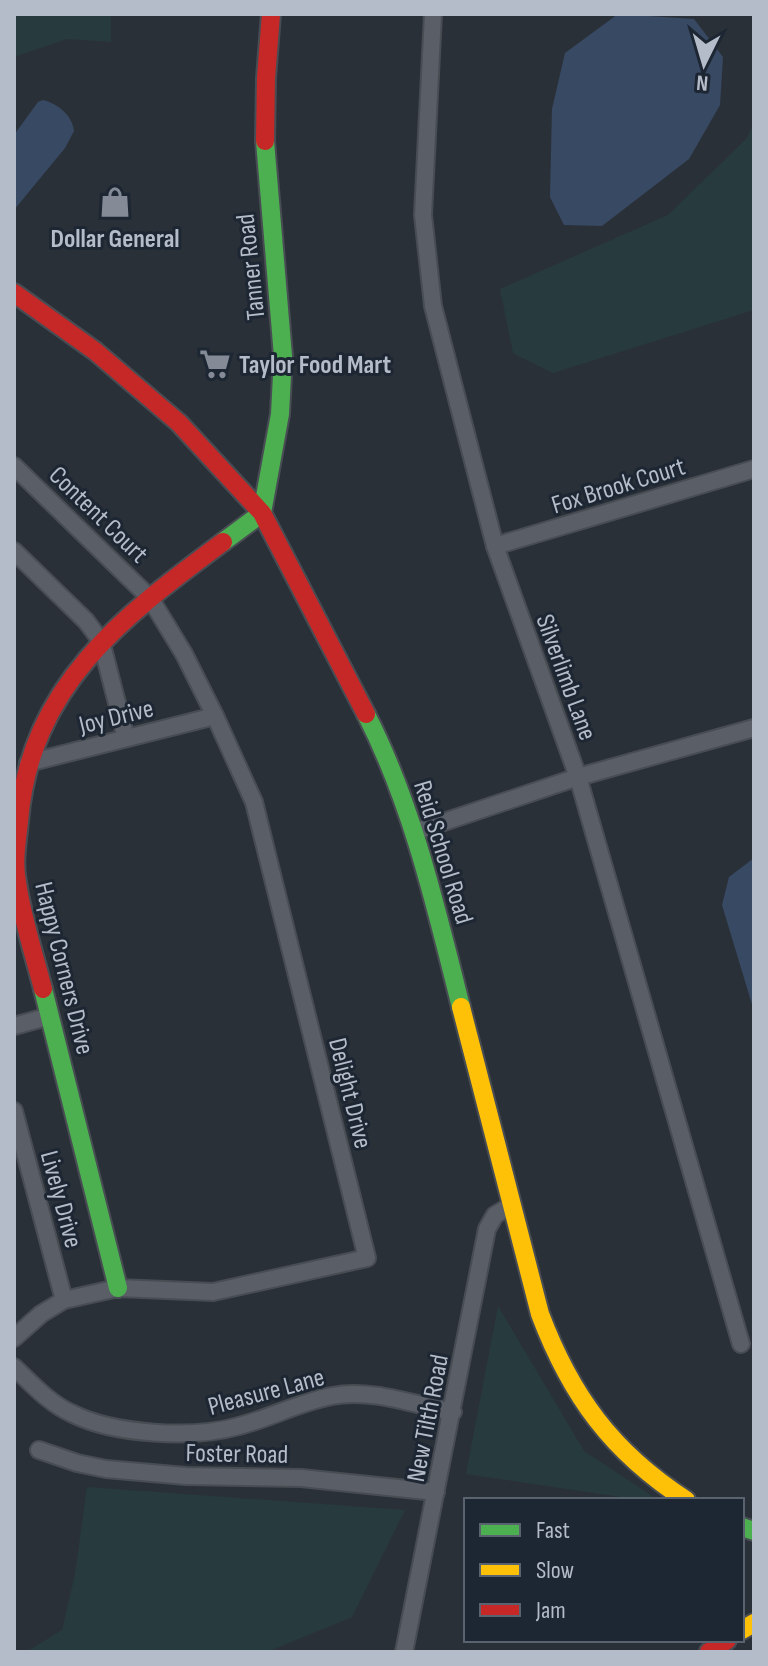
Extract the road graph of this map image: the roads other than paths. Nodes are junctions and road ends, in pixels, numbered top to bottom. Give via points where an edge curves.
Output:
1 (271, 14) edge
2 (433, 14) edge
3 (14, 293) edge
4 (14, 466) edge
5 (754, 469) edge
6 (262, 513) junction
7 (495, 546) junction
8 (14, 551) edge
9 (150, 598) junction
10 (101, 641) junction
11 (215, 716) junction
12 (754, 728) edge
13 (126, 738) junction
14 (28, 763) junction
15 (578, 777) junction
16 (414, 832) junction
17 (50, 1016) junction
18 (14, 1026) edge
19 (14, 1111) edge
20 (512, 1205) junction
21 (118, 1288) junction
22 (64, 1300) junction
23 (14, 1338) edge
24 (741, 1344) dead end
25 (14, 1367) edge
26 (453, 1412) junction
27 (39, 1450) dead end
28 (436, 1492) junction
29 (683, 1498) edge
30 (404, 1652) edge

1 - 6 street, Tanner Road via 264,105 284,378
2 - 7 street, Silverlimb Lane via 423,215 431,291
3 - 6 street, Reid School Road via 95,351 179,423
4 - 9 street, Content Court
5 - 7 street, Fox Brook Court
6 - 9 street, Happy Corners Drive
6 - 16 street, Reid School Road via 363,704
7 - 15 street, Silverlimb Lane
8 - 10 street
9 - 10 street, Happy Corners Drive
9 - 11 street, Delight Drive
10 - 13 street
10 - 14 street, Happy Corners Drive via 51,708
11 - 13 street, Joy Drive
11 - 21 street, Delight Drive via 254,802 367,1258 213,1292
12 - 15 street
13 - 14 street, Joy Drive
14 - 17 street, Happy Corners Drive via 17,817 16,880
15 - 16 street
15 - 24 street, Silverlimb Lane
16 - 20 street, Reid School Road
17 - 18 street
17 - 21 street, Happy Corners Drive
19 - 22 street, Lively Drive
20 - 26 street, New Tilth Road via 495,1215 487,1229
20 - 29 street, Reid School Road via 540,1314 573,1390 627,1457
21 - 22 street, Delight Drive
22 - 23 street, Delight Drive
25 - 26 street, Pleasure Lane via 68,1412 94,1423 147,1431 204,1433 239,1427 334,1395 366,1395
26 - 28 street, New Tilth Road
27 - 28 street, Foster Road via 106,1469 301,1478
28 - 30 street, New Tilth Road

